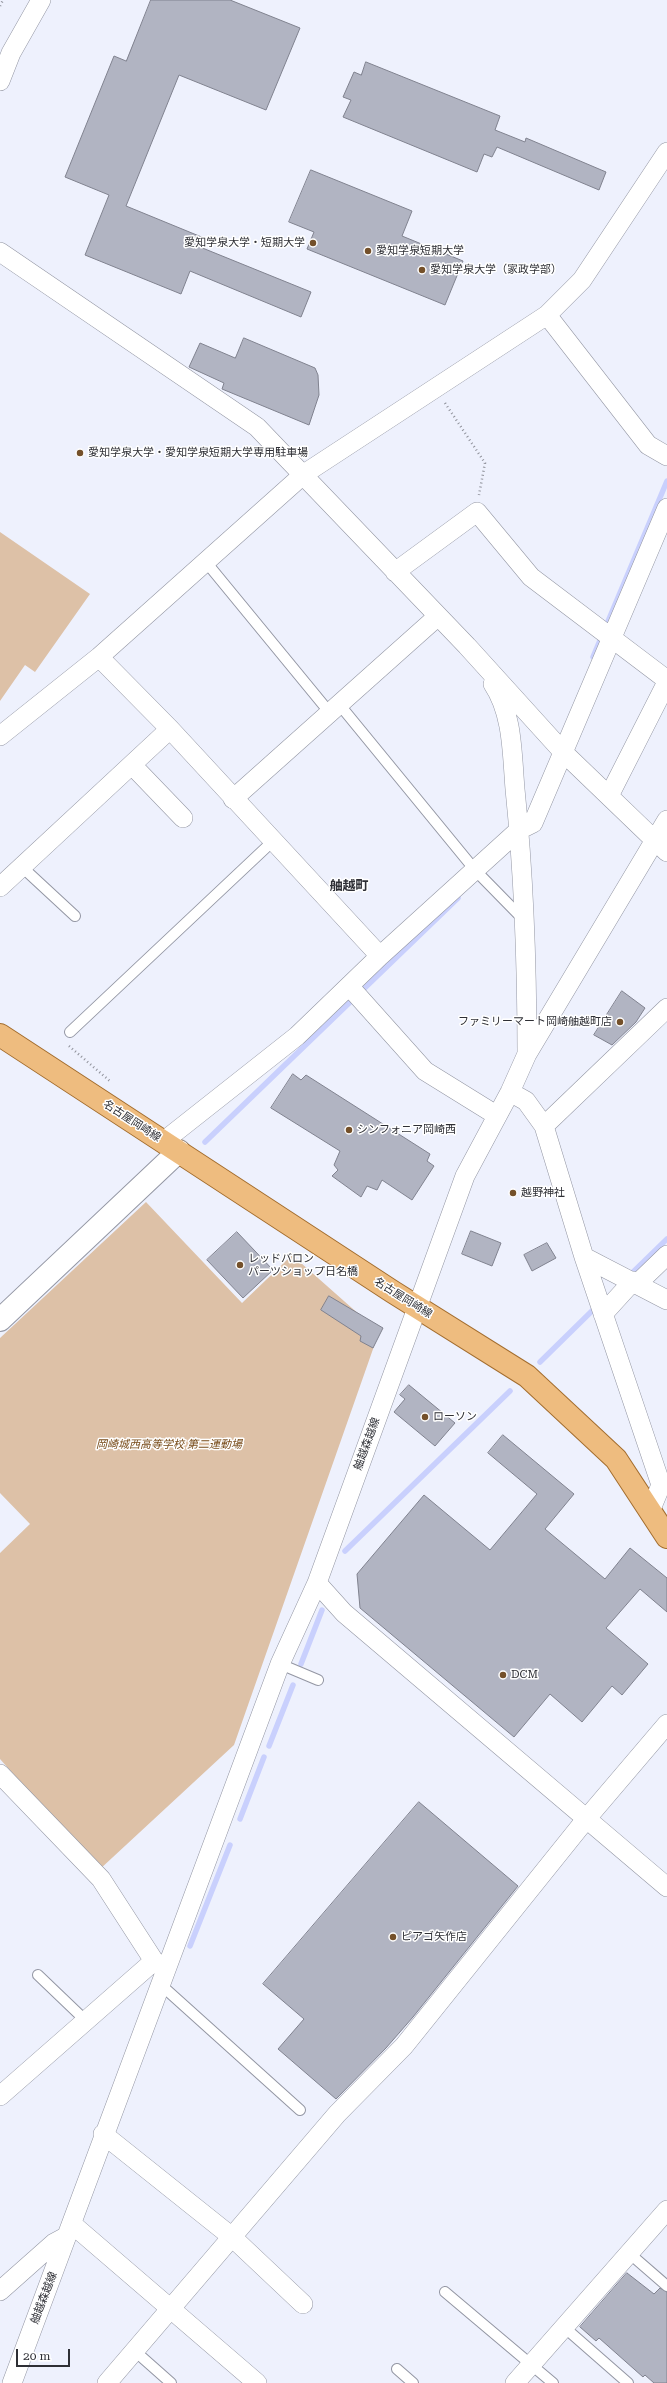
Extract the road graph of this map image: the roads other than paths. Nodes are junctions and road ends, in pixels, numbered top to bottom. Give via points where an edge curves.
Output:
1 (41, 0) edge
2 (0, 81) edge
3 (667, 152) edge
4 (0, 252) edge
5 (547, 315) junction
6 (667, 456) edge
7 (304, 474) junction
8 (667, 508) edge
9 (206, 562) junction
10 (395, 572) junction
11 (437, 617) junction
12 (612, 638) junction
13 (467, 646) junction
14 (99, 657) junction
15 (667, 681) edge
16 (335, 708) junction
17 (170, 729) junction
18 (0, 736) edge
19 (564, 753) junction
20 (132, 765) junction
21 (609, 796) junction
22 (233, 799) junction
23 (183, 818) dead end
24 (667, 820) edge
25 (519, 830) junction
26 (273, 841) junction
27 (661, 846) edge
28 (21, 866) junction
29 (476, 870) junction
30 (0, 887) edge
31 (75, 916) dead end
32 (524, 920) junction
33 (380, 956) junction
34 (349, 986) junction
35 (667, 1008) edge
36 (70, 1032) road end
37 (0, 1035) edge
38 (527, 1054) junction
39 (510, 1092) junction
40 (496, 1114) junction
41 (544, 1126) junction
42 (171, 1146) junction
43 (667, 1255) edge
44 (584, 1257) junction
45 (630, 1280) junction
46 (667, 1300) edge
47 (418, 1306) junction
48 (600, 1307) junction
49 (0, 1320) edge
50 (664, 1487) edge
51 (651, 1509) junction
52 (667, 1537) edge
53 (318, 1583) junction
54 (280, 1664) junction
55 (318, 1680) dead end
56 (667, 1724) edge
57 (0, 1774) edge
58 (588, 1818) junction
59 (667, 1886) edge
60 (160, 1971) junction
61 (38, 1976) dead end
62 (85, 2020) junction
63 (0, 2096) edge
64 (300, 2110) dead end
65 (103, 2134) junction
66 (667, 2210) edge
67 (70, 2230) junction
68 (232, 2237) junction
69 (629, 2253) junction
70 (667, 2286) edge
71 (1, 2288) edge
72 (445, 2292) dead end
73 (303, 2304) dead end
74 (171, 2310) junction
75 (564, 2328) junction
76 (136, 2352) junction
77 (532, 2364) junction
78 (397, 2369) dead end
79 (12, 2383) edge
80 (108, 2383) edge
81 (172, 2383) edge
82 (257, 2383) edge
83 (413, 2383) edge
84 (515, 2383) edge
85 (553, 2383) edge
86 (628, 2383) edge

1 - 2 street via 11,53
3 - 5 street via 582,280
4 - 7 street via 257,426
5 - 6 street via 648,445
5 - 7 street
7 - 9 street
7 - 10 street
8 - 12 street
9 - 14 street
9 - 16 lane
10 - 11 street
10 - 12 street via 477,512 532,577
11 - 13 street
11 - 16 street
12 - 15 street
12 - 19 street
13 - 19 street
13 - 25 street via 499,693 508,718
14 - 17 street
14 - 18 street
15 - 21 street
16 - 22 street
16 - 29 lane
17 - 20 street
17 - 22 street
19 - 21 street
19 - 25 street via 533,823
20 - 23 street
20 - 28 street
21 - 27 street
22 - 26 street
24 - 27 street, 舳越森越線
25 - 29 street
25 - 32 street
26 - 33 street
26 - 36 lane
27 - 38 street, 舳越森越線
28 - 30 street
28 - 31 lane
29 - 32 lane
29 - 33 street
32 - 38 street
33 - 34 street
34 - 40 street via 424,1071
34 - 42 street via 297,1036
35 - 41 street
37 - 42 main road, 名古屋岡崎線
38 - 39 street, 舳越森越線
39 - 40 street, 舳越森越線
39 - 41 street via 526,1101
40 - 47 street, 舳越森越線 via 465,1176
41 - 44 street
42 - 47 main road, 名古屋岡崎線
42 - 49 street
43 - 45 street
44 - 45 street
44 - 48 street
45 - 46 street
45 - 48 street
47 - 51 main road, 名古屋岡崎線 via 526,1376 616,1459
47 - 53 street, 舳越森越線
48 - 50 street
50 - 51 street
51 - 52 main road, 名古屋岡崎線
53 - 54 street, 舳越森越線
53 - 58 street via 344,1613
54 - 55 lane
54 - 60 street, 舳越森越線
56 - 58 street
57 - 60 street via 101,1879
58 - 59 street
58 - 68 street via 404,2046 337,2114
60 - 62 street
60 - 64 lane
60 - 65 street, 舳越森越線
61 - 62 lane
62 - 63 street
65 - 67 street, 舳越森越線
65 - 68 street
66 - 69 street
67 - 71 street
67 - 74 street
67 - 79 street, 舳越森越線
68 - 73 street
68 - 74 street
69 - 70 lane
69 - 75 street
72 - 77 lane
74 - 76 street
74 - 82 street
75 - 77 street
75 - 86 lane
76 - 80 street
76 - 81 lane
77 - 84 street
77 - 85 lane
78 - 83 lane

